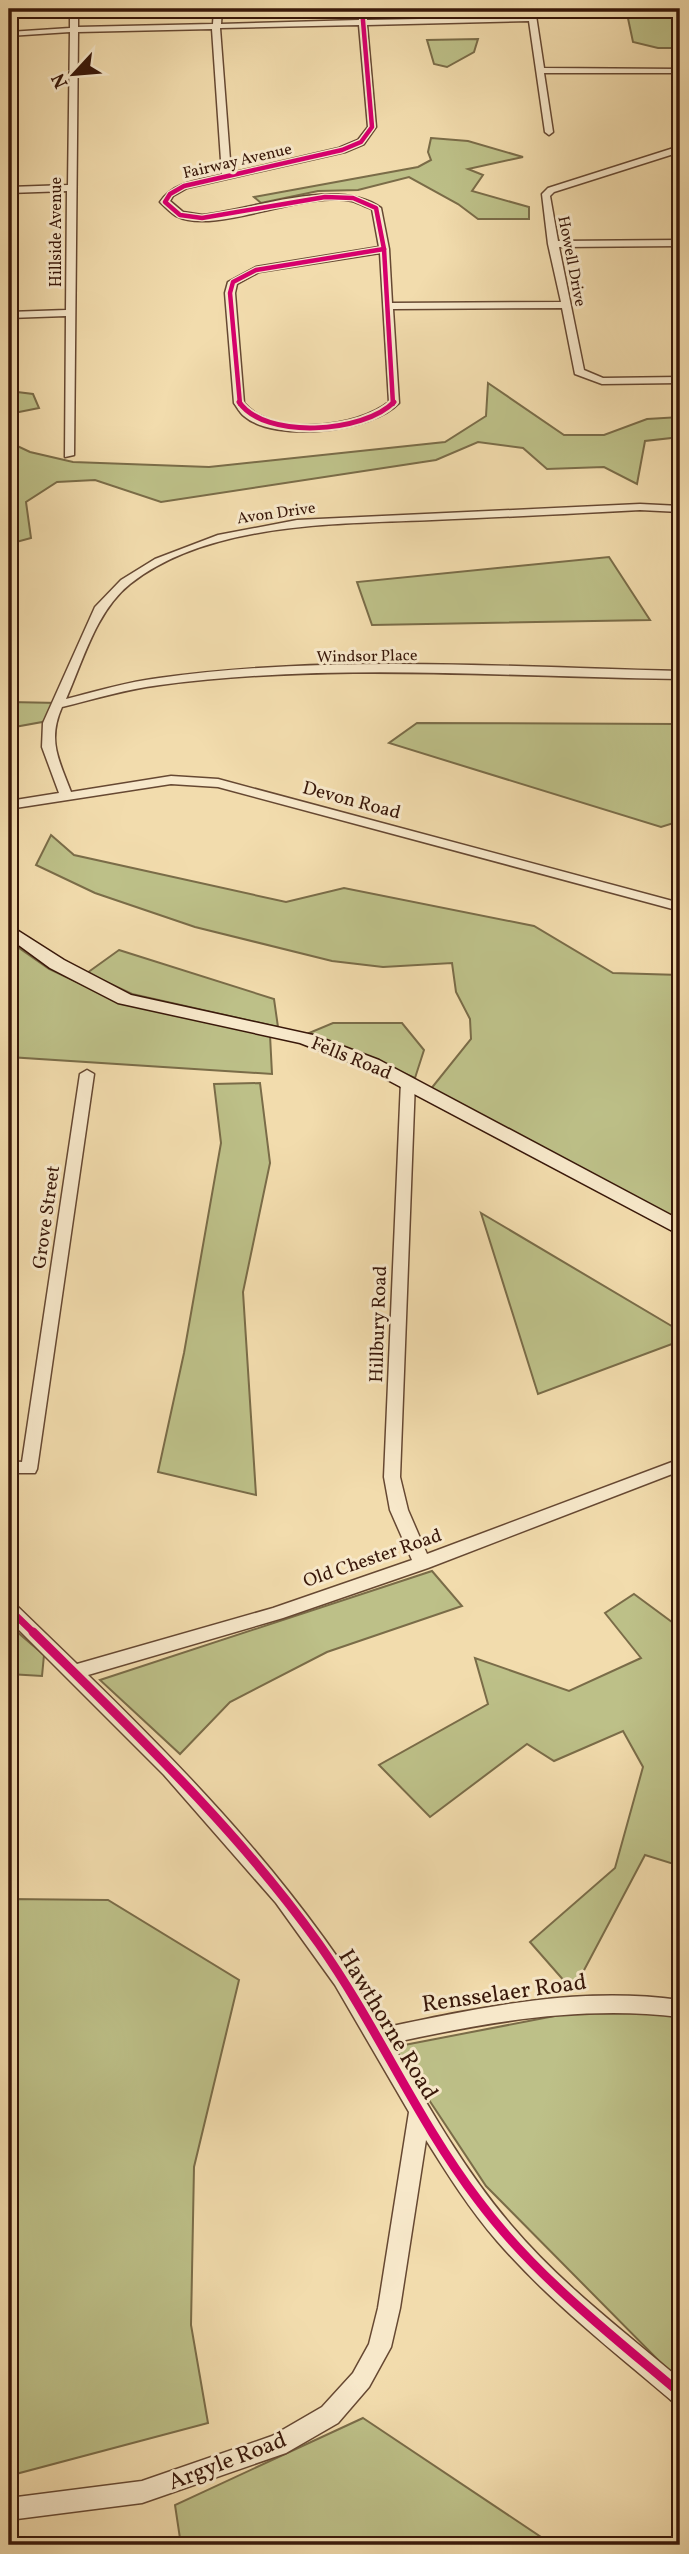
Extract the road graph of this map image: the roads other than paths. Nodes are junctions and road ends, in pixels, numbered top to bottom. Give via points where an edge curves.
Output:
1 (74, 9) edge
2 (218, 9) edge
3 (362, 9) edge
4 (531, 9) edge
5 (532, 19) junction
6 (363, 22) junction
7 (218, 26) junction
8 (74, 31) junction
9 (9, 34) edge
10 (540, 70) junction
11 (680, 71) edge
12 (549, 132) dead end
13 (680, 149) edge
14 (227, 176) junction
15 (71, 188) junction
16 (9, 190) edge
17 (680, 243) edge
18 (553, 244) junction
19 (384, 249) junction
20 (565, 305) junction
21 (389, 306) junction
22 (71, 313) junction
23 (9, 315) edge
24 (680, 380) edge
25 (69, 455) dead end
26 (680, 509) edge
27 (680, 675) edge
28 (57, 705) junction
29 (66, 795) junction
30 (9, 805) edge
31 (680, 907) edge
32 (9, 930) edge
33 (87, 1074) dead end
34 (408, 1080) junction
35 (680, 1228) edge
36 (680, 1465) edge
37 (9, 1467) edge
38 (422, 1563) junction
39 (9, 1609) edge
40 (73, 1672) junction
41 (680, 2008) edge
42 (376, 2038) junction
43 (420, 2112) junction
44 (680, 2393) edge
45 (9, 2509) edge

1 - 8 street, Hillside Avenue
2 - 7 street
3 - 6 street, Fairway Avenue
4 - 5 street
5 - 6 street
5 - 10 street
6 - 7 street
6 - 14 street, Fairway Avenue via 369,135 342,150
7 - 8 street
7 - 14 street
8 - 9 street
8 - 15 street, Hillside Avenue
10 - 11 street
10 - 12 street
13 - 18 street, Howell Drive via 547,193
14 - 19 street, Fairway Avenue via 178,188 168,196 166,205 178,213 208,218 314,197 355,199 378,211
15 - 16 street
15 - 22 street, Hillside Avenue
17 - 18 street
18 - 20 street, Howell Drive
19 - 21 street, Fairway Avenue
19 - 21 street, Fairway Avenue via 256,270 233,282 230,293 243,411 260,422 298,427 354,423 387,412 394,404
20 - 21 street
20 - 24 street, Howell Drive via 582,374 602,382
22 - 23 street
22 - 25 street, Hillside Avenue
26 - 28 street, Avon Drive via 331,521 271,527 204,543 159,561 112,594 92,620
27 - 28 street, Windsor Place via 425,670 262,673 158,682
28 - 29 street, Avon Drive via 49,723 48,747
29 - 30 street, Devon Road
29 - 31 street, Devon Road via 171,780 218,783
32 - 34 street, Fells Road via 67,970 125,999 306,1039
33 - 37 street, Grove Street via 29,1469
34 - 35 street, Fells Road
34 - 38 street, Hillbury Road via 392,1477 399,1510
36 - 38 street, Old Chester Road
38 - 40 street, Old Chester Road via 277,1612
39 - 40 street, Hawthorne Road
40 - 42 street, Hawthorne Road via 148,1743 262,1870 319,1945
41 - 42 street, Rensselaer Road via 641,2001 572,2003
42 - 43 street, Hawthorne Road
43 - 44 street, Hawthorne Road via 504,2233
43 - 45 street, Argyle Road via 380,2347 361,2380 330,2415 278,2445 142,2492

